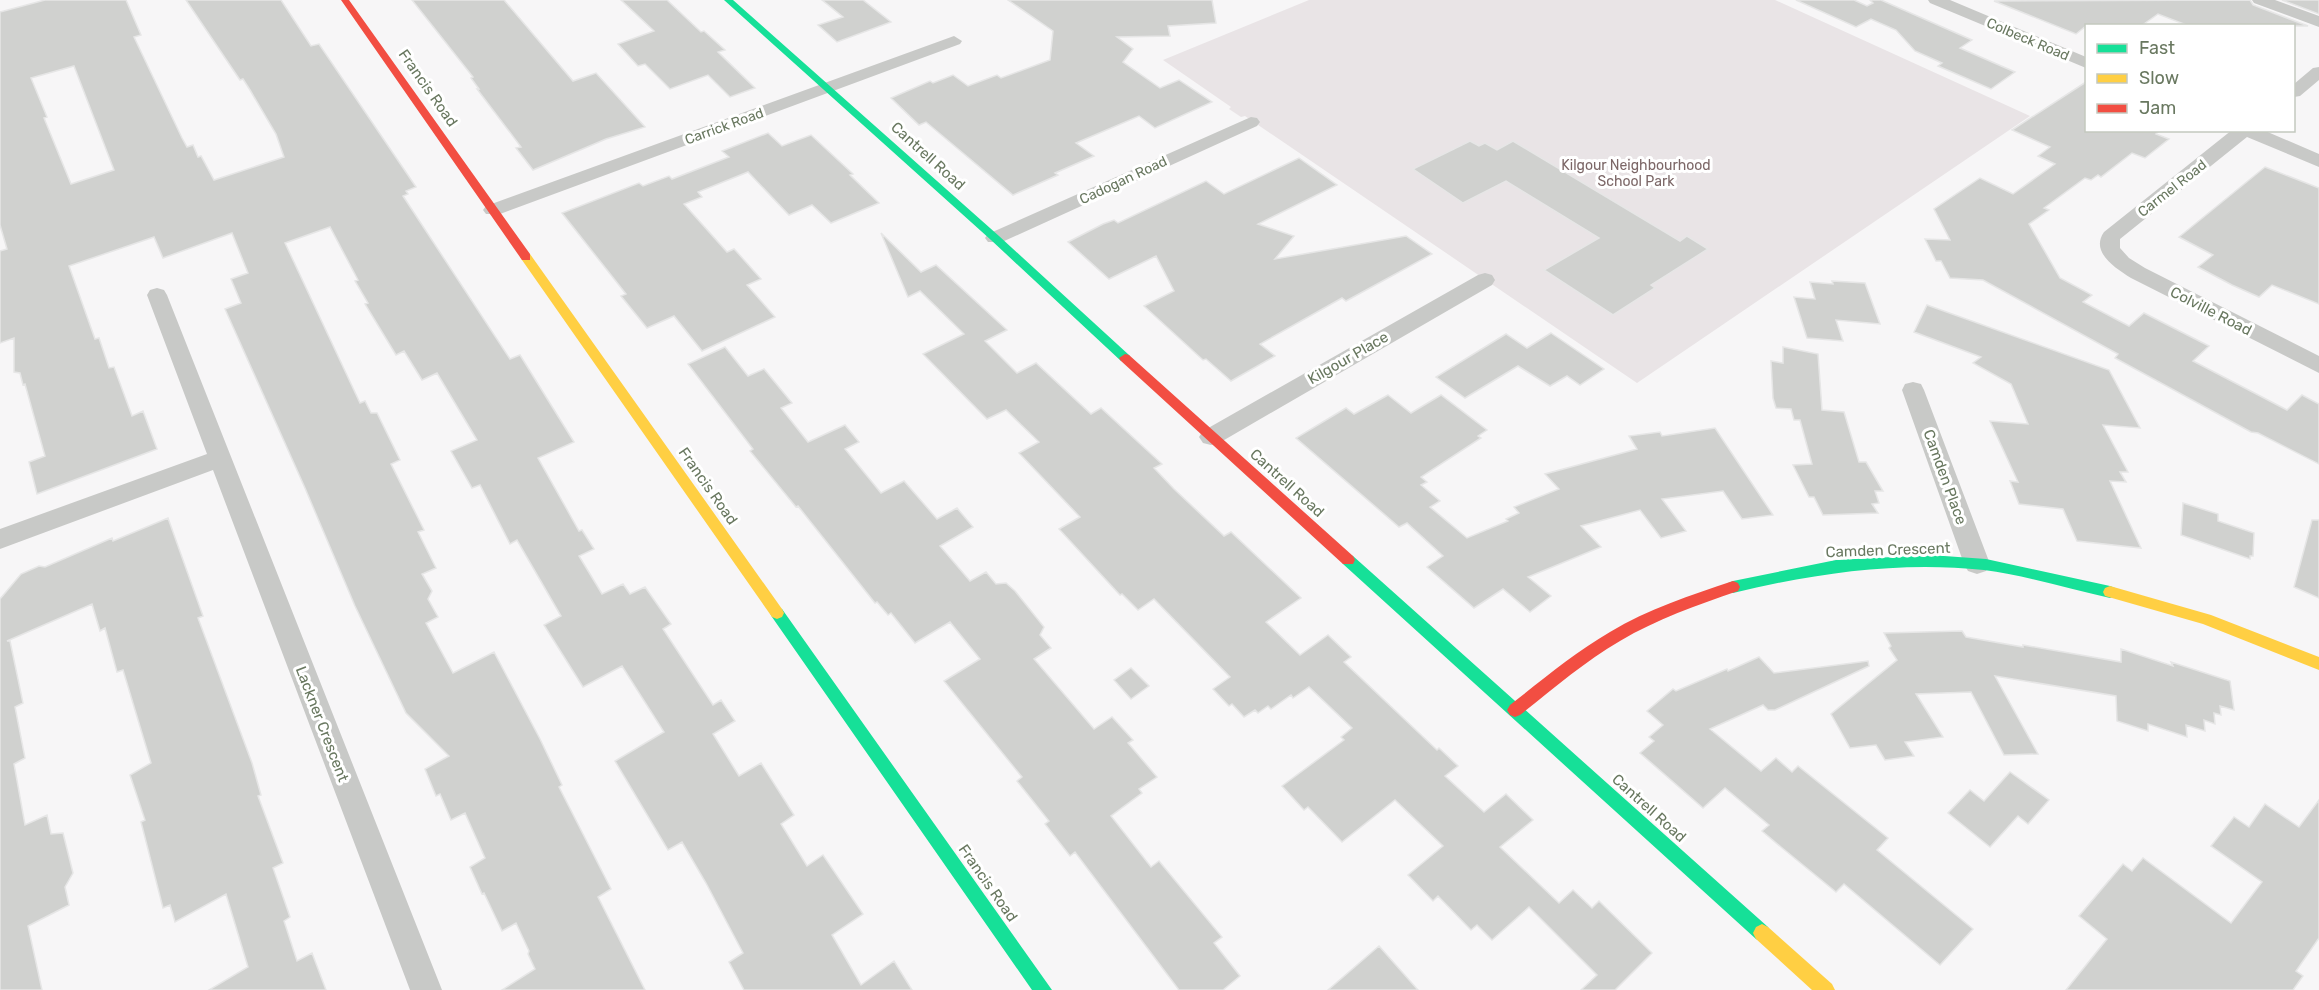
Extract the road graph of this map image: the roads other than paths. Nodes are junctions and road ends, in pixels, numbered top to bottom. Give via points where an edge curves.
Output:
1 (345, 0) edge
2 (728, 0) edge
3 (1936, 0) edge
4 (2260, 0) edge
5 (2319, 22) edge
6 (954, 41) dead end
7 (2085, 63) edge
8 (2319, 72) edge
9 (826, 88) junction
10 (2295, 91) edge
11 (1251, 122) dead end
12 (2242, 132) edge
13 (2250, 132) edge
14 (2319, 161) edge
15 (493, 210) junction
16 (995, 238) junction
17 (2110, 249) joint
18 (1485, 279) dead end
19 (157, 295) dead end
20 (2319, 364) edge
21 (1913, 390) dead end
22 (1211, 437) junction
23 (219, 458) junction
24 (0, 539) edge
25 (1977, 564) junction
26 (2319, 664) edge
27 (1515, 710) junction
28 (426, 990) edge
29 (1043, 990) edge
30 (1826, 990) edge

1 - 15 street, Francis Road
2 - 9 street, Cantrell Road
3 - 7 street, Colbeck Road
4 - 5 street
6 - 9 street, Carrick Road
8 - 10 street
9 - 15 street, Carrick Road
9 - 16 street, Cantrell Road
11 - 16 street, Cadogan Road
12 - 17 street, Carmel Road via 2111,236
13 - 14 street
15 - 29 street, Francis Road
16 - 22 street, Cantrell Road
17 - 20 street, Colville Road via 2124,265 2138,273
18 - 22 street, Kilgour Place
19 - 23 street, Lackner Crescent
21 - 25 street, Camden Place
22 - 27 street, Cantrell Road
23 - 24 street
23 - 28 street, Lackner Crescent
25 - 26 street, Camden Crescent via 2163,606
25 - 27 street, Camden Crescent via 1901,563 1818,569 1719,591 1612,638
27 - 30 street, Cantrell Road

